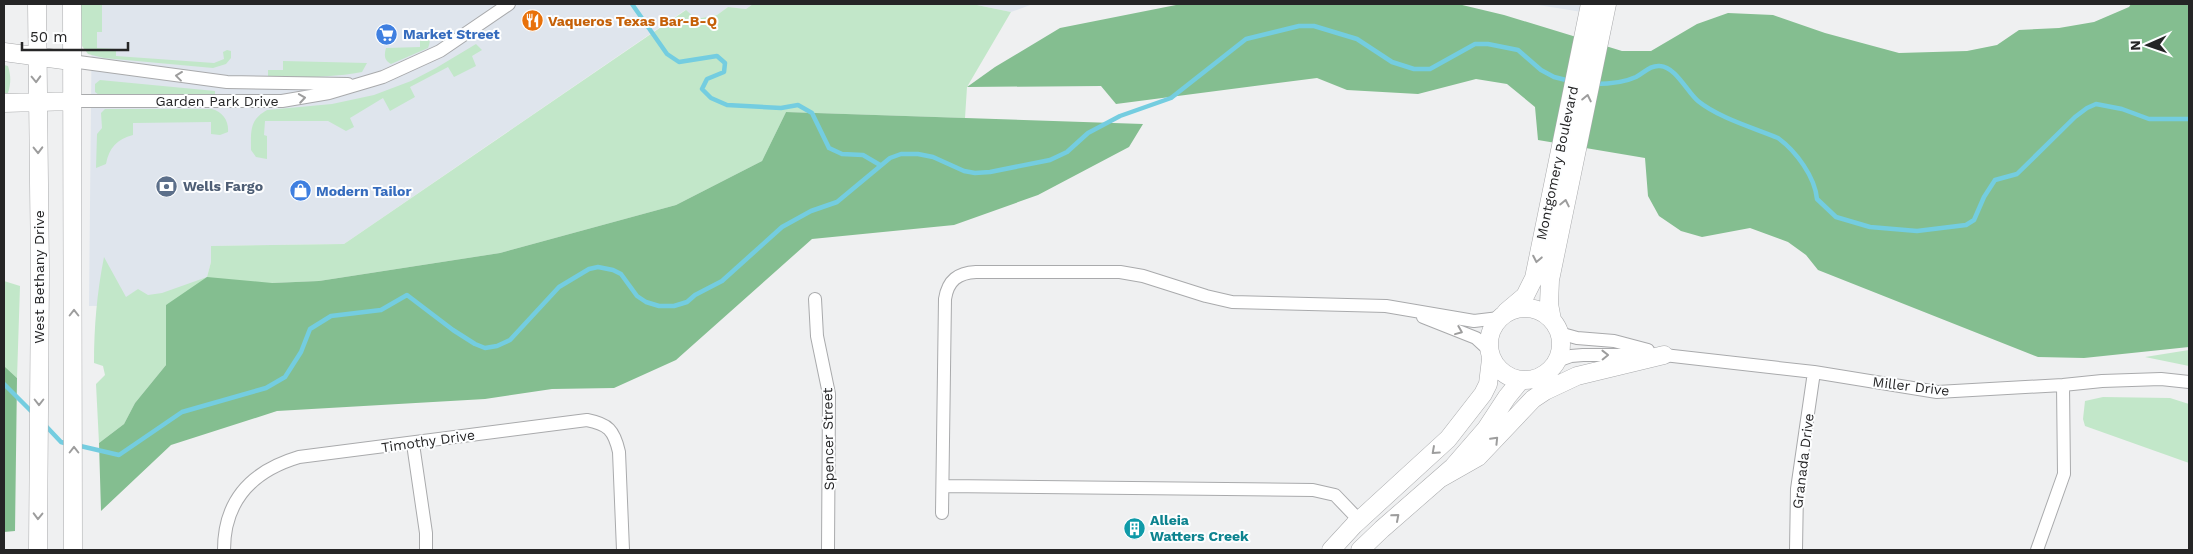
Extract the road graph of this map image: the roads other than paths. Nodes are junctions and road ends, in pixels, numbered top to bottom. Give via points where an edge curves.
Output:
1 (36, 4) edge
2 (72, 4) edge
3 (508, 4) edge
4 (1590, 4) edge
5 (1607, 4) edge
6 (4, 52) edge
7 (36, 56) junction
8 (71, 61) junction
9 (360, 84) junction
10 (37, 101) junction
11 (72, 101) junction
12 (4, 103) edge
13 (1569, 144) junction
14 (815, 300) dead end
15 (1398, 306) junction
16 (1503, 315) junction
17 (1556, 326) junction
18 (1664, 354) junction
19 (1490, 355) junction
20 (1557, 362) junction
21 (1814, 372) junction
22 (1520, 380) junction
23 (2189, 382) edge
24 (2063, 385) junction
25 (413, 444) junction
26 (1441, 478) junction
27 (943, 486) junction
28 (942, 513) dead end
29 (1359, 520) junction
30 (38, 550) edge
31 (73, 550) edge
32 (224, 550) edge
33 (426, 550) edge
34 (623, 550) edge
35 (828, 550) edge
36 (1331, 550) edge
37 (1360, 550) edge
38 (1796, 550) edge
39 (2036, 550) edge

1 - 7 street, West Bethany Drive
2 - 8 street
3 - 9 street, Garden Park Drive via 440,51
4 - 13 street, Montgomery Boulevard
13 -> 5 street, Montgomery Boulevard
6 - 7 street
7 - 8 street
7 -> 10 street, West Bethany Drive
9 -> 8 street, Garden Park Drive via 228,82
8 - 11 street
11 -> 9 street, Garden Park Drive via 282,101
10 - 11 street
10 - 12 street
10 -> 30 street, West Bethany Drive
31 -> 11 street
13 -> 16 street, Montgomery Boulevard via 1534,278 1525,296
17 -> 13 street, Montgomery Boulevard via 1549,304 1550,280
14 - 35 street, Spencer Street via 817,336 829,394
15 - 16 street via 1474,321
15 -> 19 street via 1476,338
15 - 27 street via 1232,302 1143,276 1109,271 961,274 948,286 945,299
16 - 17 street via 1526,307 1540,311
16 - 19 street via 1490,333
17 - 18 street, Miller Drive via 1583,339 1614,341
17 - 20 street via 1560,352
20 -> 18 street, Miller Drive via 1583,355
18 - 21 street, Miller Drive
26 -> 18 street via 1478,457 1533,399 1545,391 1577,376
19 - 22 street via 1500,371
19 -> 29 street via 1488,384 1448,439
20 - 22 street via 1541,377
21 - 24 street, Miller Drive via 1937,392
21 - 38 street, Granada Drive via 1797,489
22 - 26 street via 1486,429
23 - 24 street, Miller Drive via 2161,379
24 - 39 street via 2064,474
25 - 32 street, Timothy Drive via 299,457 277,463 257,476 237,499 226,523
25 - 33 street
25 - 34 street, Timothy Drive via 571,421 602,423 610,429 618,452
37 -> 26 street
27 - 28 street
27 - 29 street via 1313,490 1335,495
29 - 36 street

